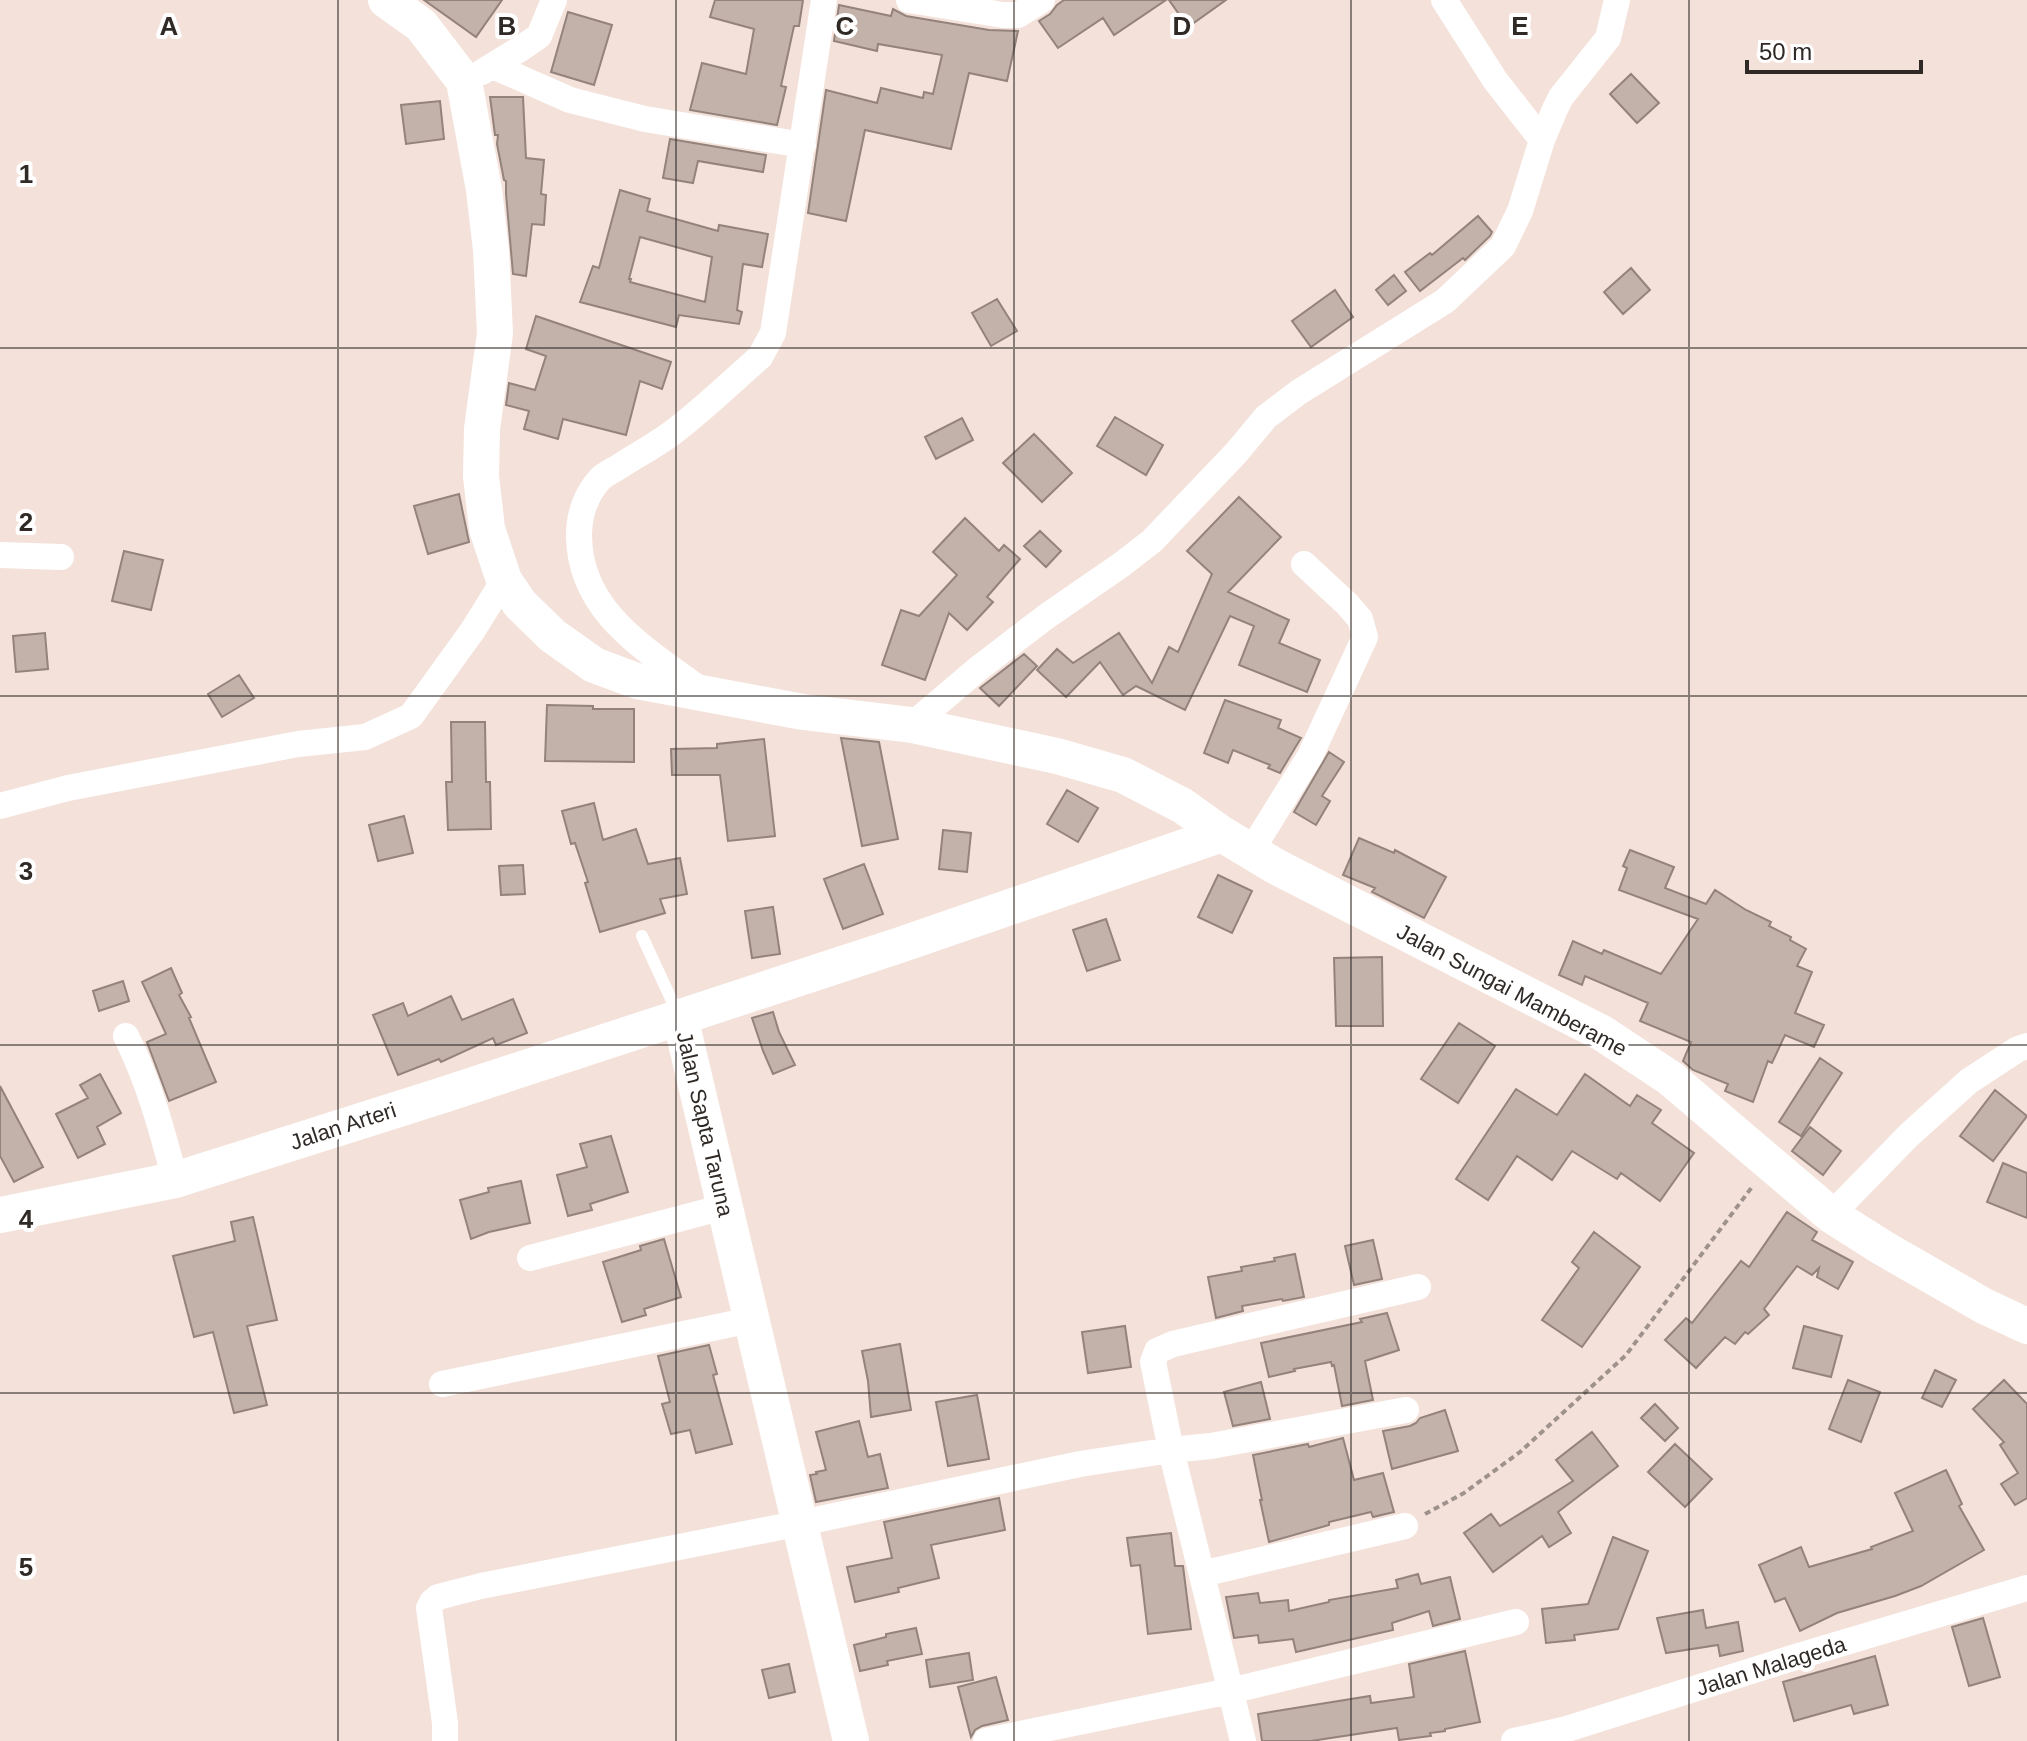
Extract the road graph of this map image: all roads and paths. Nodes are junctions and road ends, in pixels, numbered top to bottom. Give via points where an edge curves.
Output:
1 (386, 0) edge
2 (554, 0) edge
3 (824, 0) edge
4 (909, 0) edge
5 (1042, 0) edge
6 (1444, 0) edge
7 (1617, 0) edge
8 (479, 74) junction
9 (1542, 140) junction
10 (803, 145) junction
11 (0, 555) edge
12 (61, 557) dead end
13 (1304, 564) dead end
14 (504, 580) junction
15 (705, 694) junction
16 (912, 725) junction
17 (0, 806) edge
18 (1236, 842) junction
19 (642, 936) dead end
20 (680, 1017) junction
21 (126, 1036) dead end
22 (2027, 1046) edge
23 (1770, 1163) junction
24 (175, 1180) junction
25 (724, 1207) junction
26 (0, 1215) edge
27 (1831, 1215) junction
28 (530, 1258) dead end
29 (1418, 1287) dead end
30 (751, 1320) junction
31 (2027, 1326) edge
32 (442, 1384) dead end
33 (1406, 1410) dead end
34 (1171, 1450) junction
35 (801, 1523) junction
36 (1405, 1526) joint
37 (1202, 1574) junction
38 (2027, 1588) edge
39 (1516, 1622) dead end
40 (1230, 1691) junction
41 (445, 1741) edge
42 (851, 1741) edge
43 (986, 1741) edge
44 (1243, 1741) edge
45 (1514, 1741) edge

1 - 8 street
2 - 8 street via 539,36
3 - 10 street
4 - 5 street via 1003,15 1018,15
6 - 9 street via 1495,80
7 - 9 street via 1608,38 1561,97
8 - 10 street via 645,119
8 - 14 street, Jalan Sungai Mamberame via 495,333 481,476 487,529
9 - 16 street via 1520,211 1503,246 1480,270 1445,301 1266,417 1152,541 1047,616
10 - 15 street via 769,343 760,357 671,434 600,478 579,518 584,573 599,602 642,649
11 - 12 street
13 - 18 street via 1360,619 1365,637 1310,756
14 - 15 street, Jalan Sungai Mamberame via 553,636 594,665 637,681
14 - 17 street via 411,716 365,737 298,744
15 - 16 street, Jalan Sungai Mamberame
16 - 18 street, Jalan Sungai Mamberame via 1123,775
18 - 20 street, Jalan Sapta Taruna
18 - 23 street, Jalan Sungai Mamberame via 1602,1033 1670,1078
19 - 20 lane
20 - 24 street, Jalan Arteri
20 - 25 street, Jalan Sapta Taruna
21 - 24 street via 160,1121
22 - 27 street via 1969,1081
23 - 27 street, Jalan Sungai Mamberame
23 - 36 path via 1626,1355 1520,1452 1464,1493
24 - 26 street, Jalan Arteri
25 - 28 street
25 - 30 street, Jalan Sapta Taruna
27 - 31 street, Jalan Sungai Mamberame
29 - 34 street via 1157,1351 1153,1362
30 - 32 street
30 - 35 street, Jalan Sapta Taruna
33 - 34 street
34 - 35 street
34 - 37 street
35 - 41 street via 438,1597 429,1608
35 - 42 street, Jalan Sapta Taruna
36 - 37 street
37 - 40 street
38 - 45 street, Jalan Malageda
39 - 40 street
40 - 43 street
40 - 44 street

